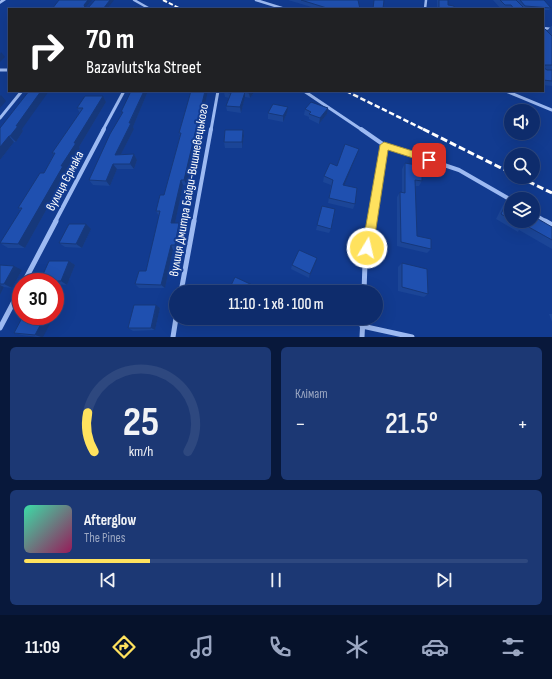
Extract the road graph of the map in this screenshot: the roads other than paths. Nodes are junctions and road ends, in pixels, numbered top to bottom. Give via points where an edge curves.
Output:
1 (4, 0) edge
2 (134, 0) edge
3 (256, 0) edge
4 (0, 3) edge
5 (148, 8) edge
6 (282, 8) edge
7 (21, 92) edge
8 (123, 92) edge
9 (218, 92) edge
10 (305, 92) edge
11 (508, 92) edge
12 (552, 110) edge
13 (0, 118) edge
14 (384, 145) junction
15 (504, 196) edge
16 (540, 218) edge
17 (552, 225) edge
18 (29, 273) edge
19 (182, 285) edge
20 (364, 285) edge
21 (12, 305) edge
22 (175, 325) edge
23 (362, 326) joint
24 (0, 328) edge
25 (173, 337) edge
26 (362, 337) edge
27 (412, 337) edge

1 - 4 street
2 - 5 street
3 - 6 street
7 - 13 street
8 - 18 street, вулиця Єрмака
9 - 19 street, вулиця Дмитра Байди-Вишневецького
10 - 14 street
11 - 12 street
14 - 15 street via 459,170
14 - 20 street via 365,263
16 - 17 street
21 - 24 street
22 - 25 street
23 - 26 street
23 - 27 street

